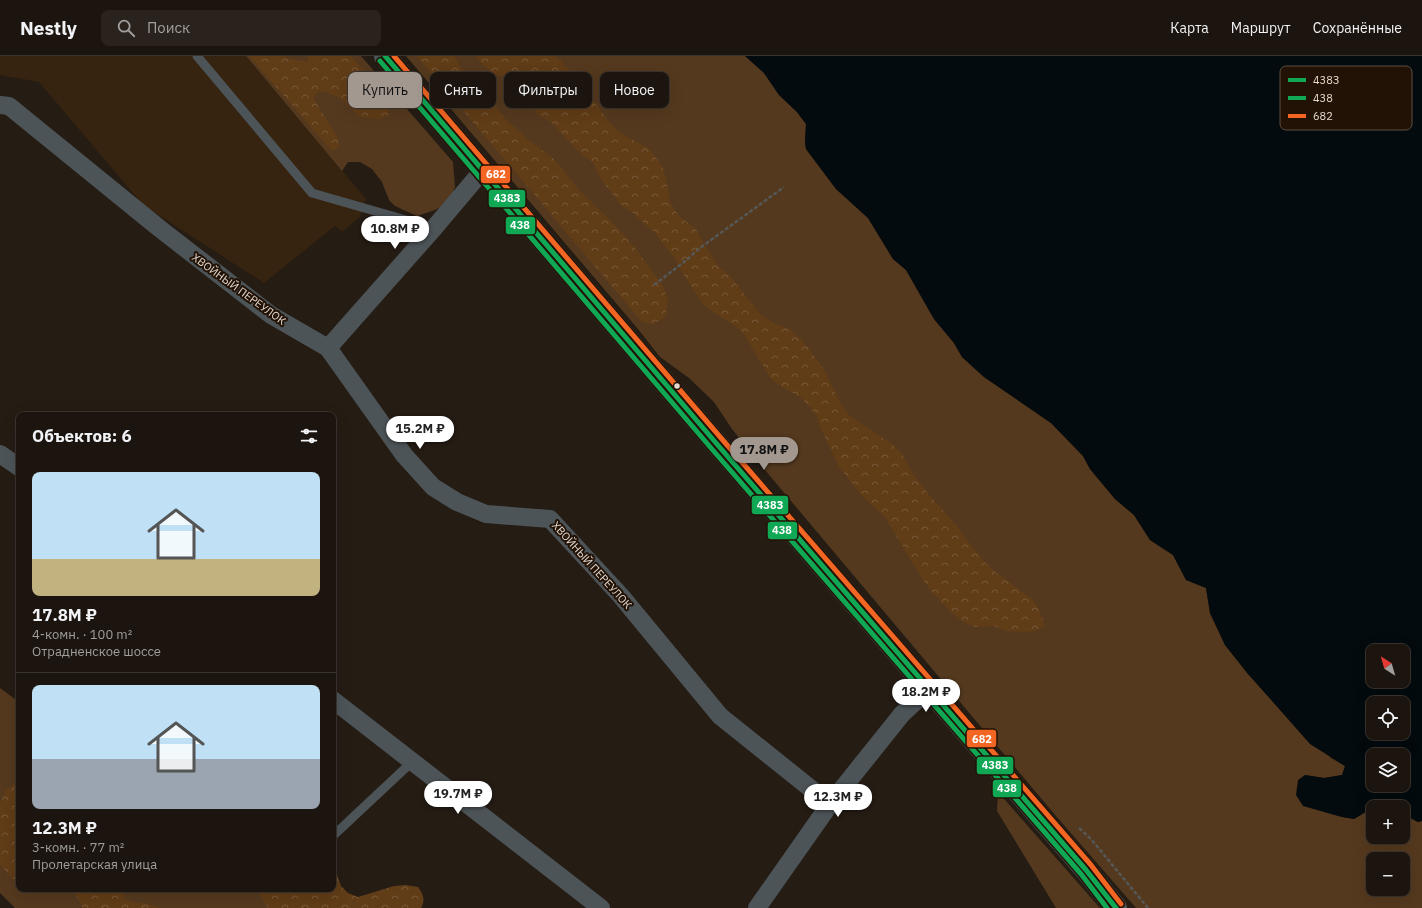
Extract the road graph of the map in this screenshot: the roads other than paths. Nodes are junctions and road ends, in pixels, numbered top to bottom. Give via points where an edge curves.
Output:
1 (197, 56) edge
2 (385, 56) edge
3 (0, 104) edge
4 (483, 170) junction
5 (434, 228) junction
6 (328, 348) junction
7 (0, 454) edge
8 (16, 465) edge
9 (929, 689) junction
10 (336, 702) edge
11 (413, 761) junction
12 (830, 804) junction
13 (336, 833) edge
14 (601, 908) edge
15 (756, 908) edge
16 (1116, 908) edge

1 - 5 lane via 312,193
2 - 4 main road
3 - 6 street, ХВОЙНЫЙ ПЕРЕУЛОК via 9,106 271,315
4 - 5 street
4 - 9 main road
5 - 6 street
6 - 12 street, ХВОЙНЫЙ ПЕРЕУЛОК via 404,455 433,487 456,502 486,514 550,519 621,596 720,716
7 - 8 street
9 - 12 street via 902,714
9 - 16 main road
10 - 11 street
11 - 13 lane
11 - 14 street
12 - 15 street

